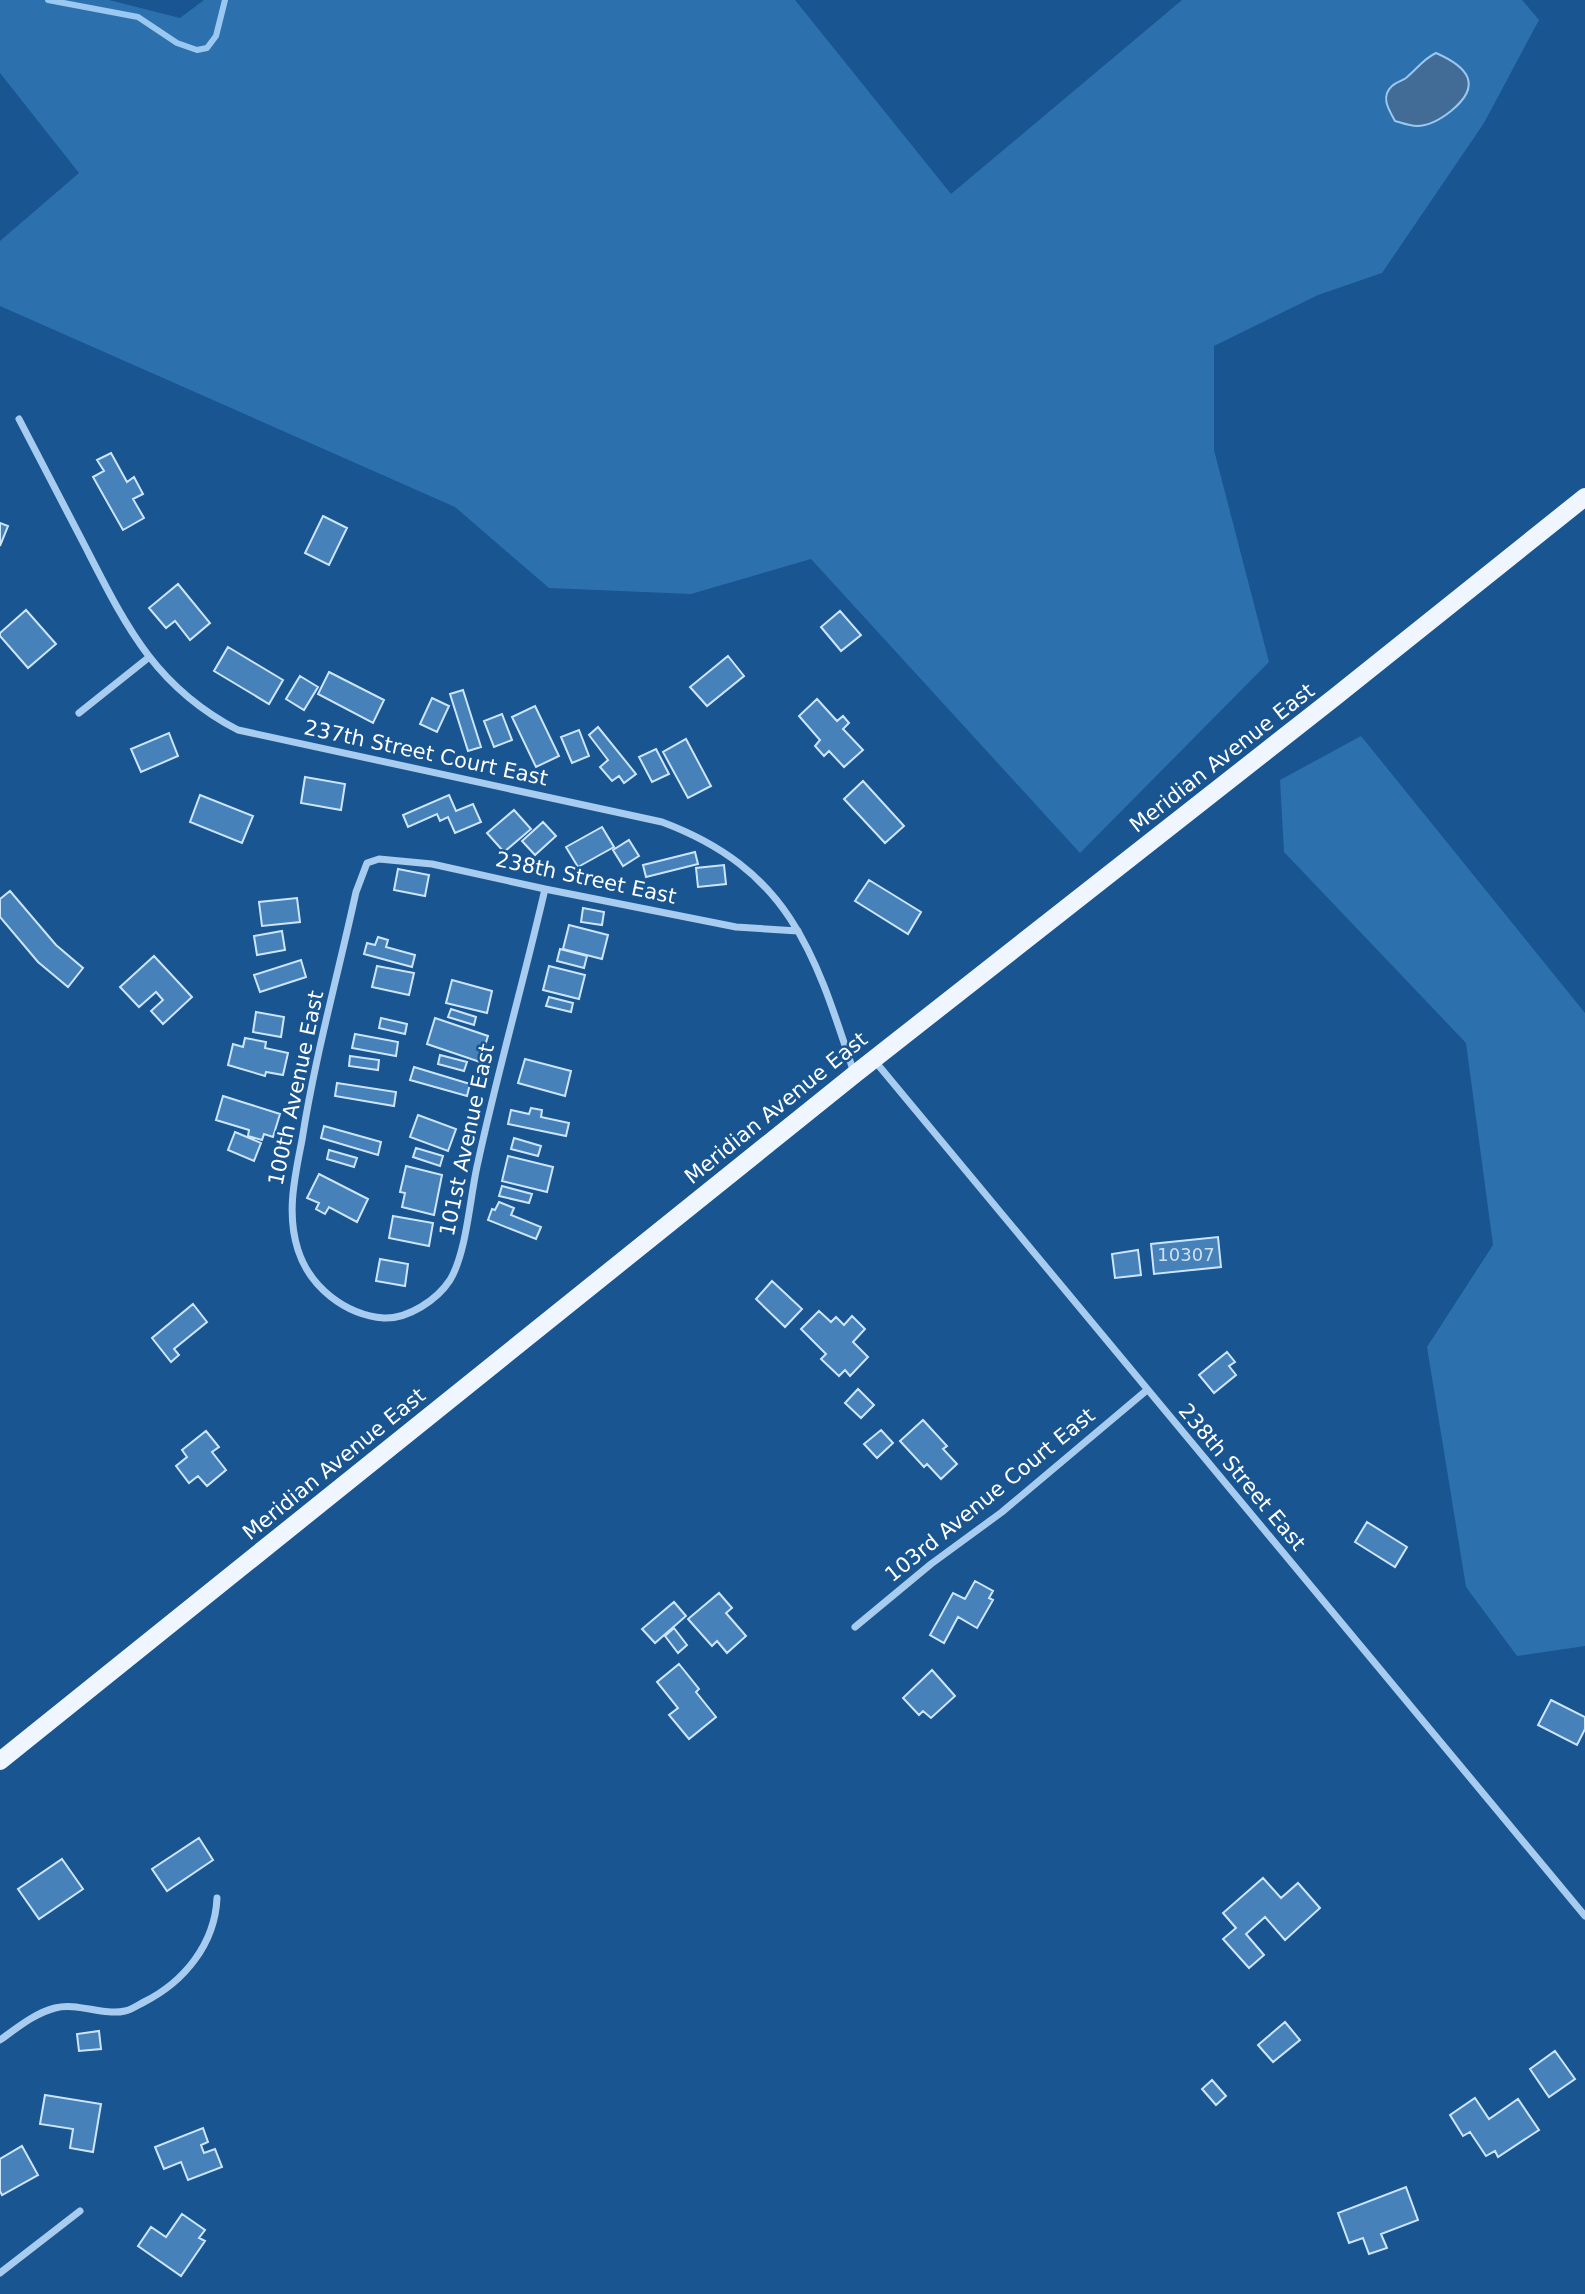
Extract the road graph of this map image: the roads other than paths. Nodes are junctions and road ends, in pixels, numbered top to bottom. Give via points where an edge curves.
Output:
1 (19, 419) dead end
2 (1585, 497) edge
3 (148, 657) junction
4 (79, 713) dead end
5 (367, 863) joint
6 (545, 889) junction
7 (798, 931) junction
8 (874, 1059) junction
9 (855, 1074) junction
10 (343, 1306) joint
11 (1147, 1390) junction
12 (855, 1627) dead end
13 (0, 1761) edge
14 (217, 1898) dead end
15 (1585, 1916) edge
16 (0, 2040) edge
17 (80, 2211) dead end
18 (0, 2273) edge

1 - 3 street, 237th Street Court East via 124,622
2 - 8 main road, Meridian Avenue East
3 - 4 street
3 - 7 street, 237th Street Court East via 198,705 239,730 662,822 694,834 722,849 765,885
5 - 6 street, 238th Street East via 379,859 432,864
5 - 10 street, 100th Avenue East via 356,892 308,1098 291,1200 297,1248 305,1268 317,1285
6 - 7 street, 238th Street East via 736,926
6 - 10 street, 101st Avenue East via 500,1065 460,1254 450,1280 411,1314 371,1316
7 - 9 street, 237th Street Court East via 835,1013
8 - 9 main road, Meridian Avenue East
8 - 11 street, 238th Street East
9 - 13 main road, Meridian Avenue East
11 - 12 street, 103rd Avenue Court East
11 - 15 street, 238th Street East
14 - 16 street via 207,1939 195,1960 160,1994 125,2011 58,2007
17 - 18 street

